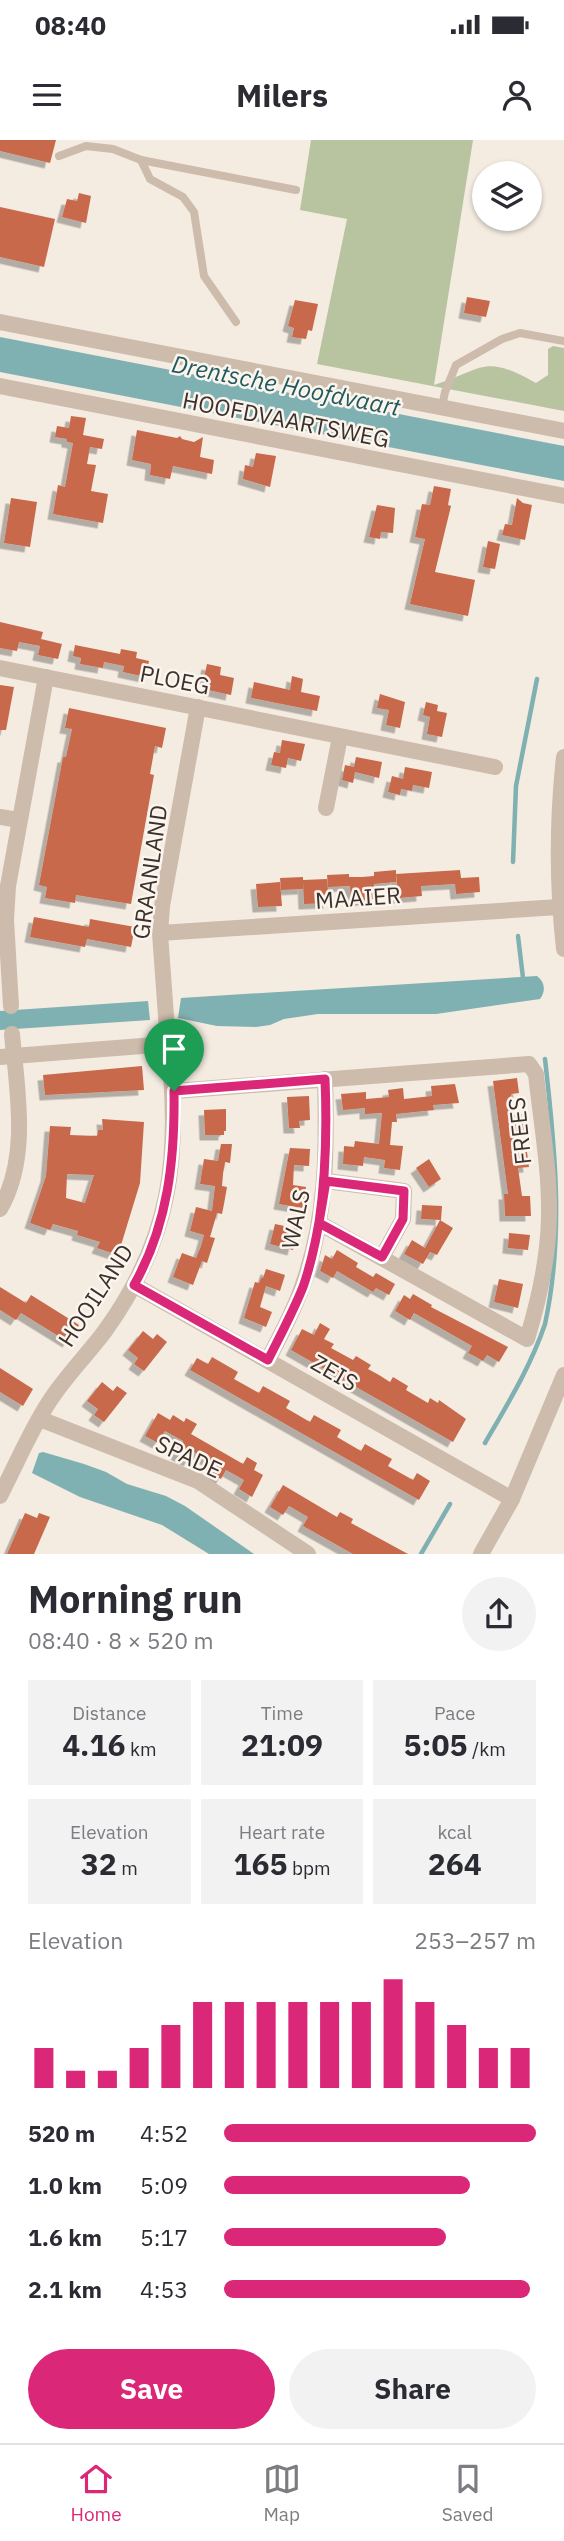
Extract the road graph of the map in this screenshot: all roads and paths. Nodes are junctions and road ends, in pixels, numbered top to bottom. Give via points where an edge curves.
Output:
1 (58, 156) dead end
2 (141, 160) junction
3 (296, 190) dead end
4 (0, 322) edge
5 (236, 323) dead end
6 (564, 341) edge
7 (0, 386) edge
8 (442, 407) junction
9 (564, 431) edge
10 (564, 496) edge
11 (0, 668) edge
12 (46, 677) junction
13 (198, 707) junction
14 (340, 737) junction
15 (564, 757) edge
16 (495, 767) dead end
17 (326, 808) dead end
18 (0, 817) edge
19 (19, 820) junction
20 (559, 907) junction
21 (160, 933) junction
22 (564, 949) edge
23 (10, 1006) dead end
24 (12, 1034) dead end
25 (168, 1044) junction
26 (7, 1056) edge
27 (325, 1079) junction
28 (174, 1091) junction
29 (326, 1181) junction
30 (0, 1209) edge
31 (319, 1223) junction
32 (382, 1257) junction
33 (134, 1285) junction
34 (268, 1360) junction
35 (564, 1375) edge
36 (40, 1419) junction
37 (0, 1496) edge
38 (512, 1499) junction
39 (308, 1554) edge
40 (481, 1554) edge

1 - 2 lane via 86,146 113,149
2 - 3 lane
2 - 5 lane via 150,179 183,197 194,212 204,276
4 - 8 street, HOOFDVAARTSWEG
6 - 8 lane via 520,333 502,339 456,365
7 - 10 street, HOOFDVAARTSWEG
8 - 9 street, HOOFDVAARTSWEG
11 - 12 street, PLOEG
12 - 13 street, PLOEG
12 - 19 street
13 - 14 street, PLOEG
13 - 21 street, GRAANLAND
14 - 16 street, PLOEG
14 - 17 street
15 - 20 street
18 - 19 street
19 - 23 street via 6,920
20 - 21 street, MAAIER
20 - 22 street
21 - 25 street, GRAANLAND
24 - 26 street
25 - 26 street
25 - 28 street, HOOILAND
26 - 30 street via 18,1155
27 - 28 street, FREES
27 - 29 street, WALS
27 - 32 street, FREES via 529,1064 536,1074 549,1218 542,1283 527,1339
28 - 33 street, HOOILAND via 173,1154 165,1210
29 - 31 street, WALS
29 - 32 street via 404,1191 403,1219
31 - 32 street, FREES
31 - 34 street, WALS via 303,1285
33 - 34 street, ZEIS
33 - 36 street, HOOILAND
34 - 38 street, ZEIS
35 - 38 street
36 - 37 street, HOOILAND
36 - 39 street, SPADE via 198,1481
38 - 40 street

